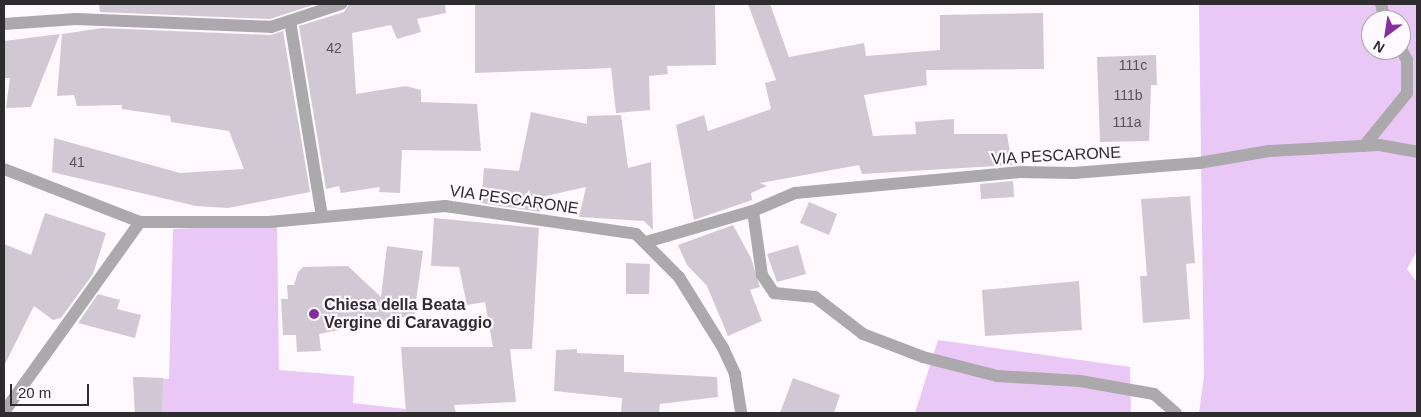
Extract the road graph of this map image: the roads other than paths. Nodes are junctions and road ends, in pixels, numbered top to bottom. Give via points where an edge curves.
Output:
1 (342, 4) edge
2 (290, 21) junction
3 (4, 24) edge
4 (1407, 60) edge
5 (1364, 146) junction
6 (1417, 152) edge
7 (4, 169) edge
8 (753, 211) junction
9 (322, 216) junction
10 (140, 222) junction
11 (646, 242) junction
12 (4, 412) edge
13 (741, 413) edge
14 (1176, 413) edge

1 - 2 street
2 - 3 street via 271,27 76,19
2 - 9 street
4 - 5 street via 1407,93
5 - 6 street, VIA PESCARONE
5 - 8 street, VIA PESCARONE via 1269,151 1199,163 1074,173 1020,172 833,188 795,193
7 - 10 street
8 - 11 street, VIA PESCARONE
8 - 14 street via 762,275 774,293 815,297 863,334 923,357 997,376 1080,381 1154,394
9 - 10 street, VIA PESCARONE via 269,222
9 - 11 street, VIA PESCARONE via 463,206 636,234
10 - 12 street
11 - 13 street, VIA PESCARONE via 679,277 723,348 735,374

